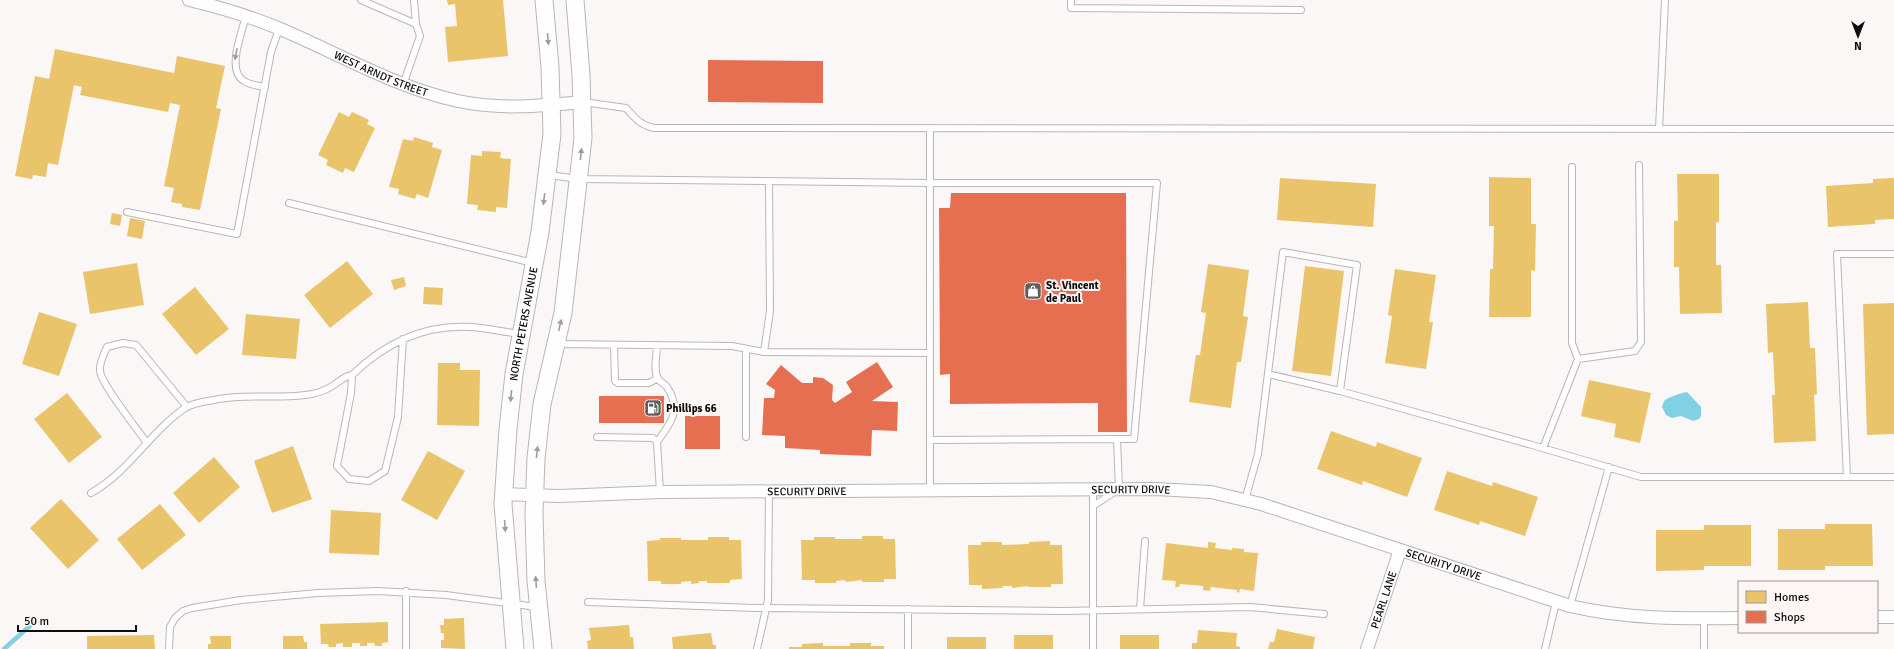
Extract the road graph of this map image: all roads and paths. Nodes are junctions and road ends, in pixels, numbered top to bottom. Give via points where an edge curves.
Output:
1 (189, 0) edge
2 (414, 0) edge
3 (544, 0) edge
4 (575, 0) edge
5 (1072, 0) edge
6 (1666, 0) edge
7 (365, 1) edge
8 (1301, 10) dead end
9 (246, 16) junction
10 (416, 24) junction
11 (279, 29) junction
12 (403, 85) junction
13 (265, 87) junction
14 (582, 102) junction
15 (552, 105) junction
16 (930, 128) junction
17 (1659, 129) junction
18 (1894, 129) edge
19 (1638, 165) dead end
20 (1572, 167) dead end
21 (547, 175) junction
22 (579, 179) junction
23 (770, 181) junction
24 (930, 183) junction
25 (289, 203) dead end
26 (127, 212) dead end
27 (1894, 254) edge
28 (535, 263) junction
29 (522, 334) junction
30 (403, 339) junction
31 (556, 344) junction
32 (614, 345) junction
33 (657, 345) junction
34 (746, 349) junction
35 (764, 352) junction
36 (930, 352) junction
37 (1578, 359) junction
38 (1268, 374) junction
39 (352, 375) junction
40 (658, 378) junction
41 (1340, 391) junction
42 (187, 407) junction
43 (597, 437) dead end
44 (746, 437) dead end
45 (1117, 439) junction
46 (930, 440) junction
47 (657, 442) junction
48 (147, 443) junction
49 (1543, 448) junction
50 (1609, 468) junction
51 (1847, 477) junction
52 (1894, 477) edge
53 (1093, 489) junction
54 (1119, 489) junction
55 (930, 490) junction
56 (769, 491) junction
57 (660, 492) junction
58 (91, 493) dead end
59 (504, 494) junction
60 (535, 494) junction
61 (1246, 500) junction
62 (1093, 506) junction
63 (1145, 541) dead end
64 (1400, 550) junction
65 (406, 591) junction
66 (588, 602) dead end
67 (1556, 602) junction
68 (511, 604) junction
69 (1570, 606) junction
70 (539, 608) junction
71 (766, 608) junction
72 (908, 609) junction
73 (1140, 609) junction
74 (1093, 610) junction
75 (1324, 614) dead end
76 (1878, 617) edge
77 (1894, 617) edge
78 (1704, 618) junction
79 (1738, 618) edge
80 (168, 649) edge
81 (406, 649) edge
82 (515, 649) edge
83 (543, 649) edge
84 (757, 649) edge
85 (908, 649) edge
86 (1093, 649) edge
87 (1367, 649) edge
88 (1545, 649) edge
89 (1704, 649) edge

1 - 9 street, WEST ARNDT STREET
2 - 10 lane
3 -> 15 main road, NORTH PETERS AVENUE
4 - 14 main road
5 - 8 lane via 1072,8
6 - 17 lane
7 - 10 lane
9 - 11 street, WEST ARNDT STREET
9 -> 13 lane via 234,67 242,81
10 - 12 lane via 420,36
11 - 12 street, WEST ARNDT STREET
11 - 13 lane via 271,52
12 - 15 street, WEST ARNDT STREET via 459,102 487,106
13 - 26 lane via 237,234
14 - 15 street, WEST ARNDT STREET
14 - 16 lane via 626,108 640,123 654,128
22 -> 14 main road via 583,138
15 - 21 main road, NORTH PETERS AVENUE via 552,134
16 - 17 lane
16 - 24 lane
17 - 18 lane
19 - 37 lane via 1641,342 1635,351
20 - 37 lane via 1572,343
21 - 22 lane
21 -> 28 main road, NORTH PETERS AVENUE
22 - 23 lane
31 -> 22 main road via 563,313
23 - 24 lane
23 - 35 lane via 770,311
24 - 36 lane
24 - 45 lane via 1157,183 1134,439
25 - 28 lane
27 - 51 lane via 1837,254
28 - 29 main road, NORTH PETERS AVENUE
29 - 30 lane via 452,326 427,330
29 -> 59 main road, NORTH PETERS AVENUE via 514,374
30 - 39 lane via 380,352
30 - 39 lane via 398,417 385,471 369,481 349,479 337,466
31 - 32 lane
60 -> 31 main road via 542,404
32 - 33 lane
32 - 40 lane via 615,381 648,383
33 - 34 lane via 732,346
33 - 40 lane
34 - 35 lane
34 - 44 lane
35 - 36 lane
36 - 46 lane
37 - 49 lane
38 - 41 lane
38 - 41 lane via 1283,252 1358,265
38 - 61 lane via 1258,454
39 - 42 lane via 319,393 294,396 235,396
40 - 47 lane via 674,400 675,408 671,422
41 - 49 lane
42 - 48 lane
42 - 48 lane via 136,345 123,343 107,347 100,371 105,384
43 - 47 lane via 648,436
45 - 46 lane
45 - 54 lane
46 - 55 lane
47 - 57 lane
48 - 58 lane via 118,473
49 - 50 lane
50 - 51 lane via 1641,477
50 - 69 lane
51 - 52 lane
53 - 54 street, SECURITY DRIVE
53 - 55 street, SECURITY DRIVE
53 - 62 lane
54 - 61 street, SECURITY DRIVE via 1204,492
54 - 62 lane
55 - 56 street, SECURITY DRIVE
56 - 57 street, SECURITY DRIVE
56 - 71 lane
57 - 60 street, SECURITY DRIVE via 559,496
59 - 60 street, SECURITY DRIVE
59 -> 68 main road, NORTH PETERS AVENUE
70 -> 60 main road via 536,581
61 - 64 street, SECURITY DRIVE
62 - 74 lane
63 - 73 lane
64 - 67 street, SECURITY DRIVE
64 - 87 street, PEARL LANE
65 - 68 lane
65 - 80 lane via 318,593 241,600 192,608 178,614 172,623
65 - 81 lane
66 - 71 lane
67 - 69 street, SECURITY DRIVE
67 - 88 lane
68 - 70 lane
68 - 82 main road, NORTH PETERS AVENUE
69 - 78 street, SECURITY DRIVE via 1631,617
70 - 83 main road
71 - 72 lane
71 - 84 lane
72 - 74 lane
72 - 85 lane
73 - 74 lane
73 - 75 lane via 1250,607
74 - 86 lane
76 - 77 street
78 - 79 street, SECURITY DRIVE
78 - 89 lane

